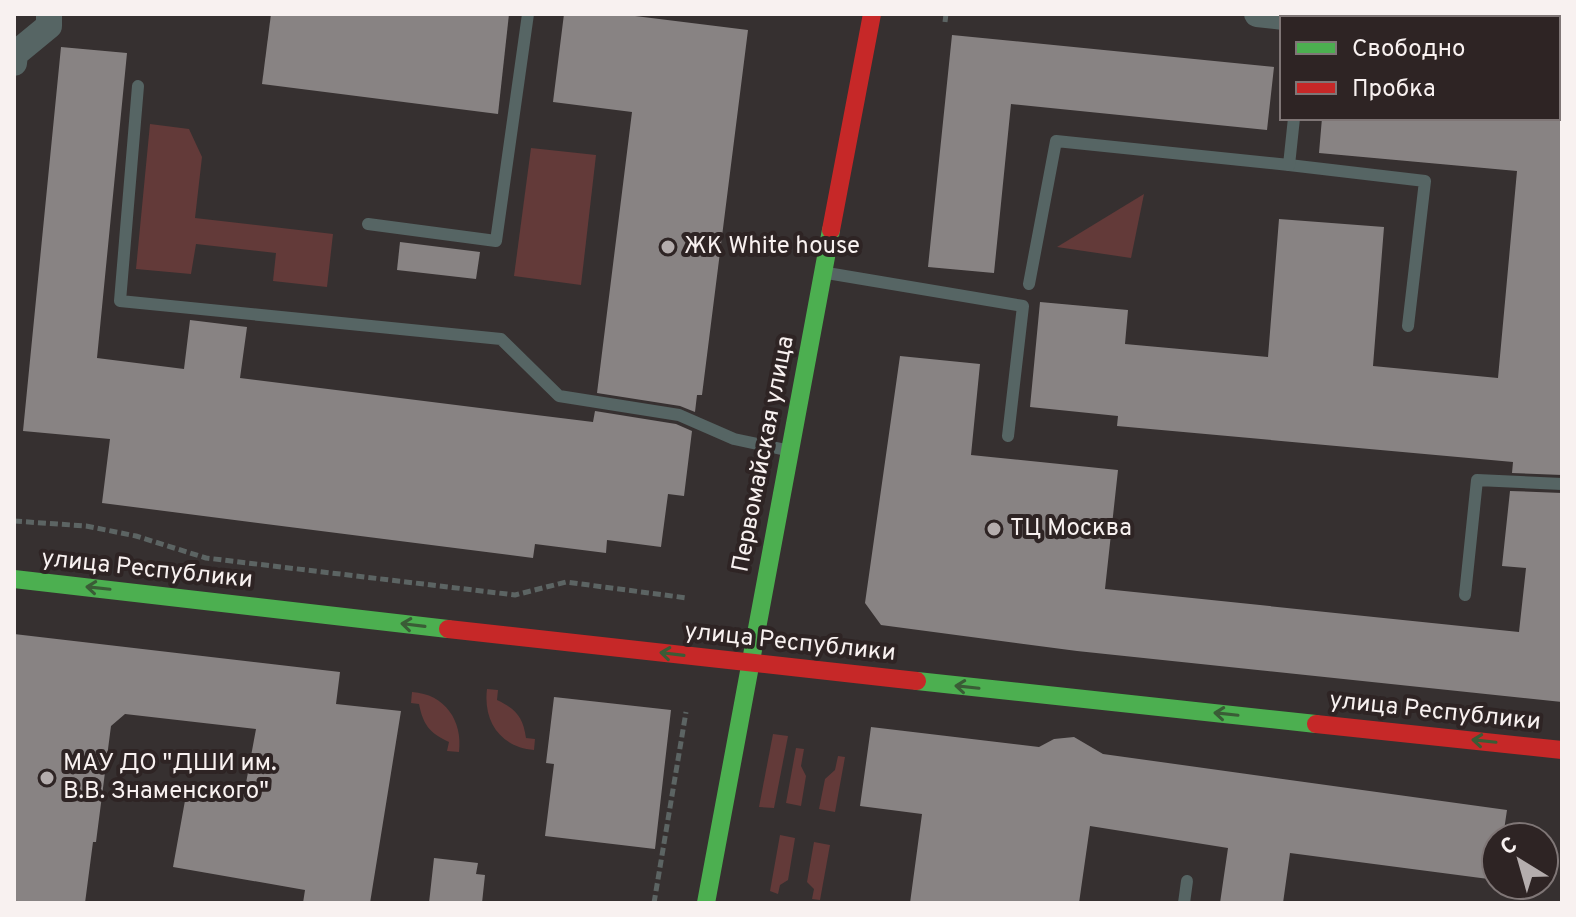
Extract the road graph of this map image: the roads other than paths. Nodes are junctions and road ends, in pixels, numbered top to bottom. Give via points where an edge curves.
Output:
1 (49, 14) edge
2 (528, 14) edge
3 (872, 14) edge
4 (1257, 14) edge
5 (1280, 17) edge
6 (14, 63) edge
7 (138, 86) dead end
8 (1294, 120) edge
9 (1289, 165) junction
10 (368, 224) dead end
11 (824, 272) junction
12 (1029, 284) dead end
13 (1408, 326) dead end
14 (1008, 436) dead end
15 (790, 450) junction
16 (1562, 484) edge
17 (14, 579) edge
18 (1465, 595) dead end
19 (749, 663) junction
20 (1562, 750) edge
21 (1187, 881) dead end
22 (706, 903) edge
23 (1184, 903) edge

1 - 6 street via 49,26 15,54
2 - 10 lane via 496,241
3 - 11 main road, Первомайская улица
4 - 5 street
7 - 15 lane via 120,301 501,339 559,396 679,415 734,439
8 - 9 lane
9 - 12 lane via 1056,141
9 - 13 lane via 1425,181
11 - 14 lane via 1023,306
11 - 15 main road, Первомайская улица
15 - 19 main road, Первомайская улица
16 - 18 lane via 1477,480
19 -> 17 main road, улица Республики
20 -> 19 main road, улица Республики
19 - 22 main road, Первомайская улица
21 - 23 lane

